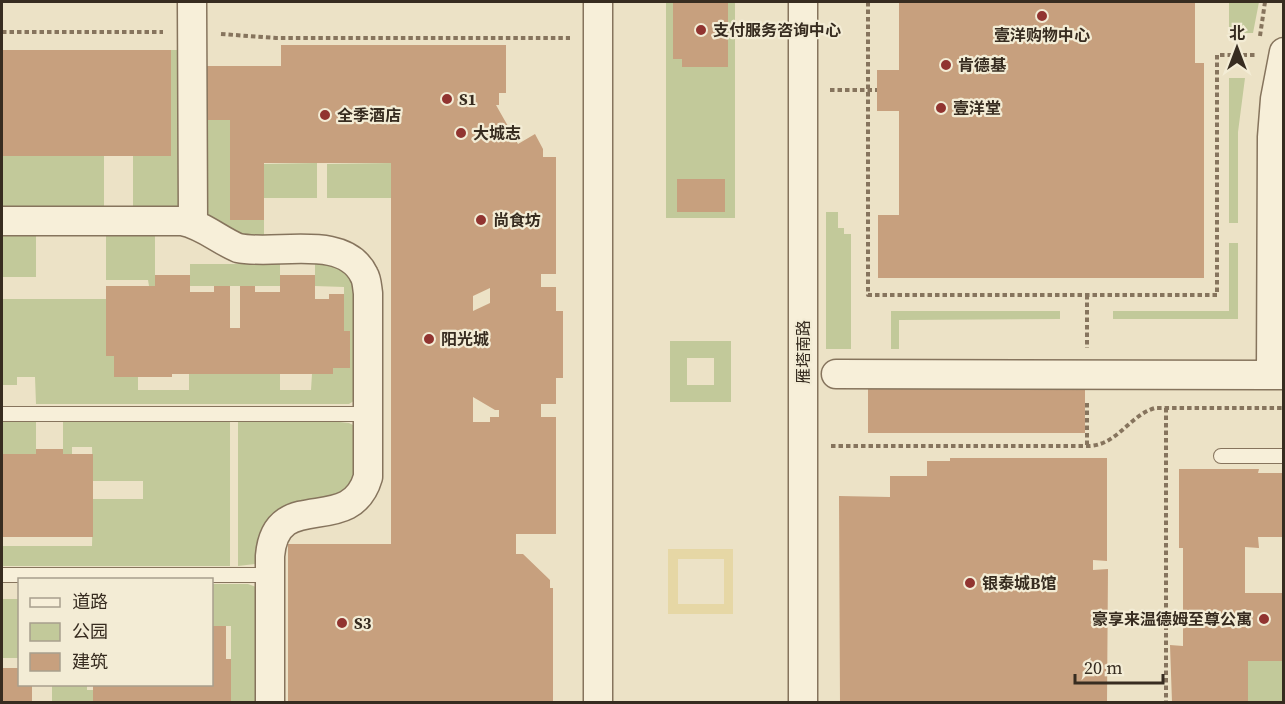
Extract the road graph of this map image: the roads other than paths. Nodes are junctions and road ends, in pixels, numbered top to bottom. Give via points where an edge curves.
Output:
1 (192, 2) edge
2 (598, 2) edge
3 (803, 2) edge
4 (1270, 54) edge
5 (2, 220) edge
6 (193, 224) junction
7 (1279, 372) edge
8 (836, 374) dead end
9 (2, 414) edge
10 (369, 414) junction
11 (1221, 456) dead end
12 (1284, 456) edge
13 (2, 575) edge
14 (270, 575) junction
15 (270, 702) edge
16 (598, 702) edge
17 (803, 702) edge

1 - 6 street
2 - 16 street
3 - 17 street, 雁塔南路
4 - 7 street via 1275,99 1271,148
5 - 6 street via 176,220
6 - 10 street via 238,248 325,250 342,253 356,262 369,293
7 - 8 street
9 - 10 lane
10 - 14 street via 369,469 361,493 341,509 297,516 283,525 270,548
11 - 12 lane
13 - 14 lane
14 - 15 street

